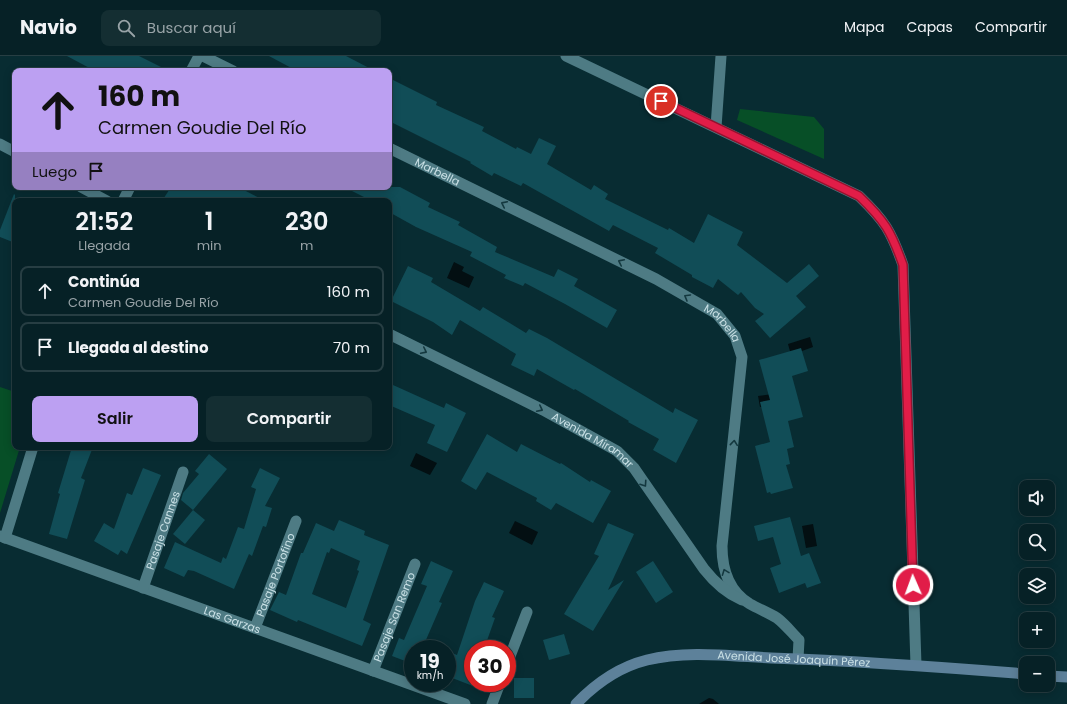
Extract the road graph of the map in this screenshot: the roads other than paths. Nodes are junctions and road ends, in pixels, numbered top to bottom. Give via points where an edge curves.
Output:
1 (199, 56) edge
2 (203, 56) edge
3 (566, 56) edge
4 (721, 56) edge
5 (193, 68) edge
6 (227, 68) edge
7 (716, 127) junction
8 (0, 144) edge
9 (392, 149) edge
10 (12, 150) edge
11 (87, 190) edge
12 (101, 198) edge
13 (392, 335) edge
14 (32, 450) edge
15 (183, 472) dead end
16 (296, 521) dead end
17 (3, 537) edge
18 (415, 564) dead end
19 (143, 588) junction
20 (748, 603) junction
21 (527, 612) dead end
22 (255, 628) junction
23 (516, 641) edge
24 (798, 659) junction
25 (916, 665) junction
26 (373, 671) junction
27 (1019, 673) edge
28 (1055, 676) edge
29 (1067, 677) edge
30 (497, 692) edge
31 (465, 704) edge
32 (492, 704) edge
33 (576, 704) edge

1 - 5 street
2 - 6 street
3 - 7 street
4 - 7 street
7 - 25 street via 859,196 879,215 893,236 903,265
8 - 10 street
20 -> 9 street, Marbella via 732,586 722,563 742,357 740,346 726,324 717,314 656,279
11 - 12 street
13 -> 20 street, Avenida Miramar via 543,410 617,451 634,468 714,582 730,595
14 - 17 street
15 - 19 street, Pasaje Cannes
16 - 22 street, Pasaje Portofino
17 - 19 street, Las Garzas
18 - 26 street, Pasaje San Remo
19 - 22 street, Las Garzas
20 - 24 street, Marbella via 778,619 799,640
21 - 23 street
22 - 26 street, Las Garzas
24 - 25 main road, Avenida José Joaquín Pérez
24 - 33 main road, Avenida José Joaquín Pérez via 714,655 673,656 649,660 615,672 594,686
25 - 27 main road, Avenida José Joaquín Pérez
26 - 31 street, Las Garzas
28 - 29 main road
30 - 32 street

